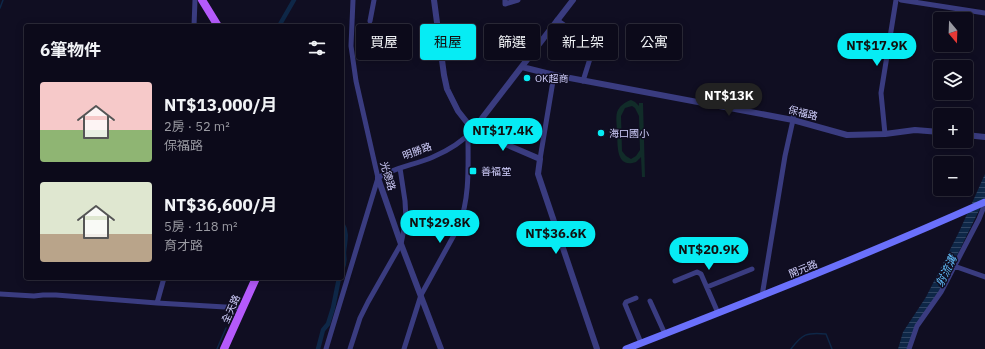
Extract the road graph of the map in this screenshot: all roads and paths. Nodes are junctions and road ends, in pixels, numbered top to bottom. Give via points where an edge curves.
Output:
1 (196, 0) edge
2 (202, 0) edge
3 (353, 0) edge
4 (374, 0) edge
5 (434, 0) edge
6 (505, 0) edge
7 (518, 0) edge
8 (572, 0) edge
9 (896, 0) edge
10 (901, 0) edge
11 (985, 13) edge
12 (557, 20) junction
13 (370, 21) dead end
14 (194, 24) edge
15 (217, 24) edge
16 (522, 67) junction
17 (554, 75) junction
18 (584, 81) junction
19 (794, 108) dead end
20 (793, 120) junction
21 (474, 130) junction
22 (933, 131) edge
23 (886, 134) junction
24 (468, 136) junction
25 (973, 136) edge
26 (985, 137) edge
27 (540, 159) junction
28 (400, 168) junction
29 (378, 178) junction
30 (985, 203) edge
31 (401, 244) junction
32 (954, 266) junction
33 (752, 269) dead end
34 (985, 277) edge
35 (163, 280) edge
36 (255, 280) edge
37 (675, 281) dead end
38 (707, 287) junction
39 (0, 294) edge
40 (421, 295) junction
41 (762, 296) junction
42 (636, 298) dead end
43 (650, 301) dead end
44 (157, 303) junction
45 (242, 308) junction
46 (718, 313) junction
47 (665, 334) junction
48 (641, 343) junction
49 (224, 349) edge
50 (326, 349) edge
51 (350, 349) edge
52 (404, 349) edge
53 (441, 349) edge
54 (597, 349) edge
55 (626, 349) edge
56 (909, 349) edge

1 - 14 street
2 - 15 main road
3 - 29 street, 光德路 via 351,46 356,81
4 - 13 street
5 - 21 street via 447,89 458,112
6 - 7 street via 505,4
8 - 12 street, 明勝路
9 - 23 street via 881,93
10 - 11 street
12 - 16 street, 明勝路
12 - 18 street via 591,44 593,49
16 - 17 street, 保福路
16 - 21 street, 明勝路
17 - 18 street, 保福路
17 - 27 street
18 - 20 street, 保福路
19 - 20 street
20 - 23 street, 保福路 via 847,135
20 - 41 street
21 - 24 street, 明勝路
21 - 27 street
22 - 23 street, 保福路 via 915,130
24 - 28 street, 明勝路 via 432,158
24 - 40 street via 469,174 462,217
25 - 26 street
27 - 54 street via 538,174
28 - 29 street, 明勝路
28 - 31 street via 406,219
29 - 31 street, 光德路
29 - 50 street
30 - 32 street
30 - 41 main road, 開元路
31 - 40 street, 光德路
31 - 51 street via 360,318
32 - 34 street
32 - 56 street via 941,292 917,326
33 - 38 street
35 - 44 street
36 - 45 main road, 全天路
37 - 38 street via 697,272 701,274
38 - 46 street
39 - 44 street via 56,295
40 - 52 street
40 - 53 street, 光德路
41 - 46 main road, 開元路
42 - 48 street via 625,304
43 - 47 street
44 - 45 street
45 - 49 main road, 全天路
46 - 47 main road, 開元路
47 - 48 main road, 開元路
48 - 55 main road, 開元路

